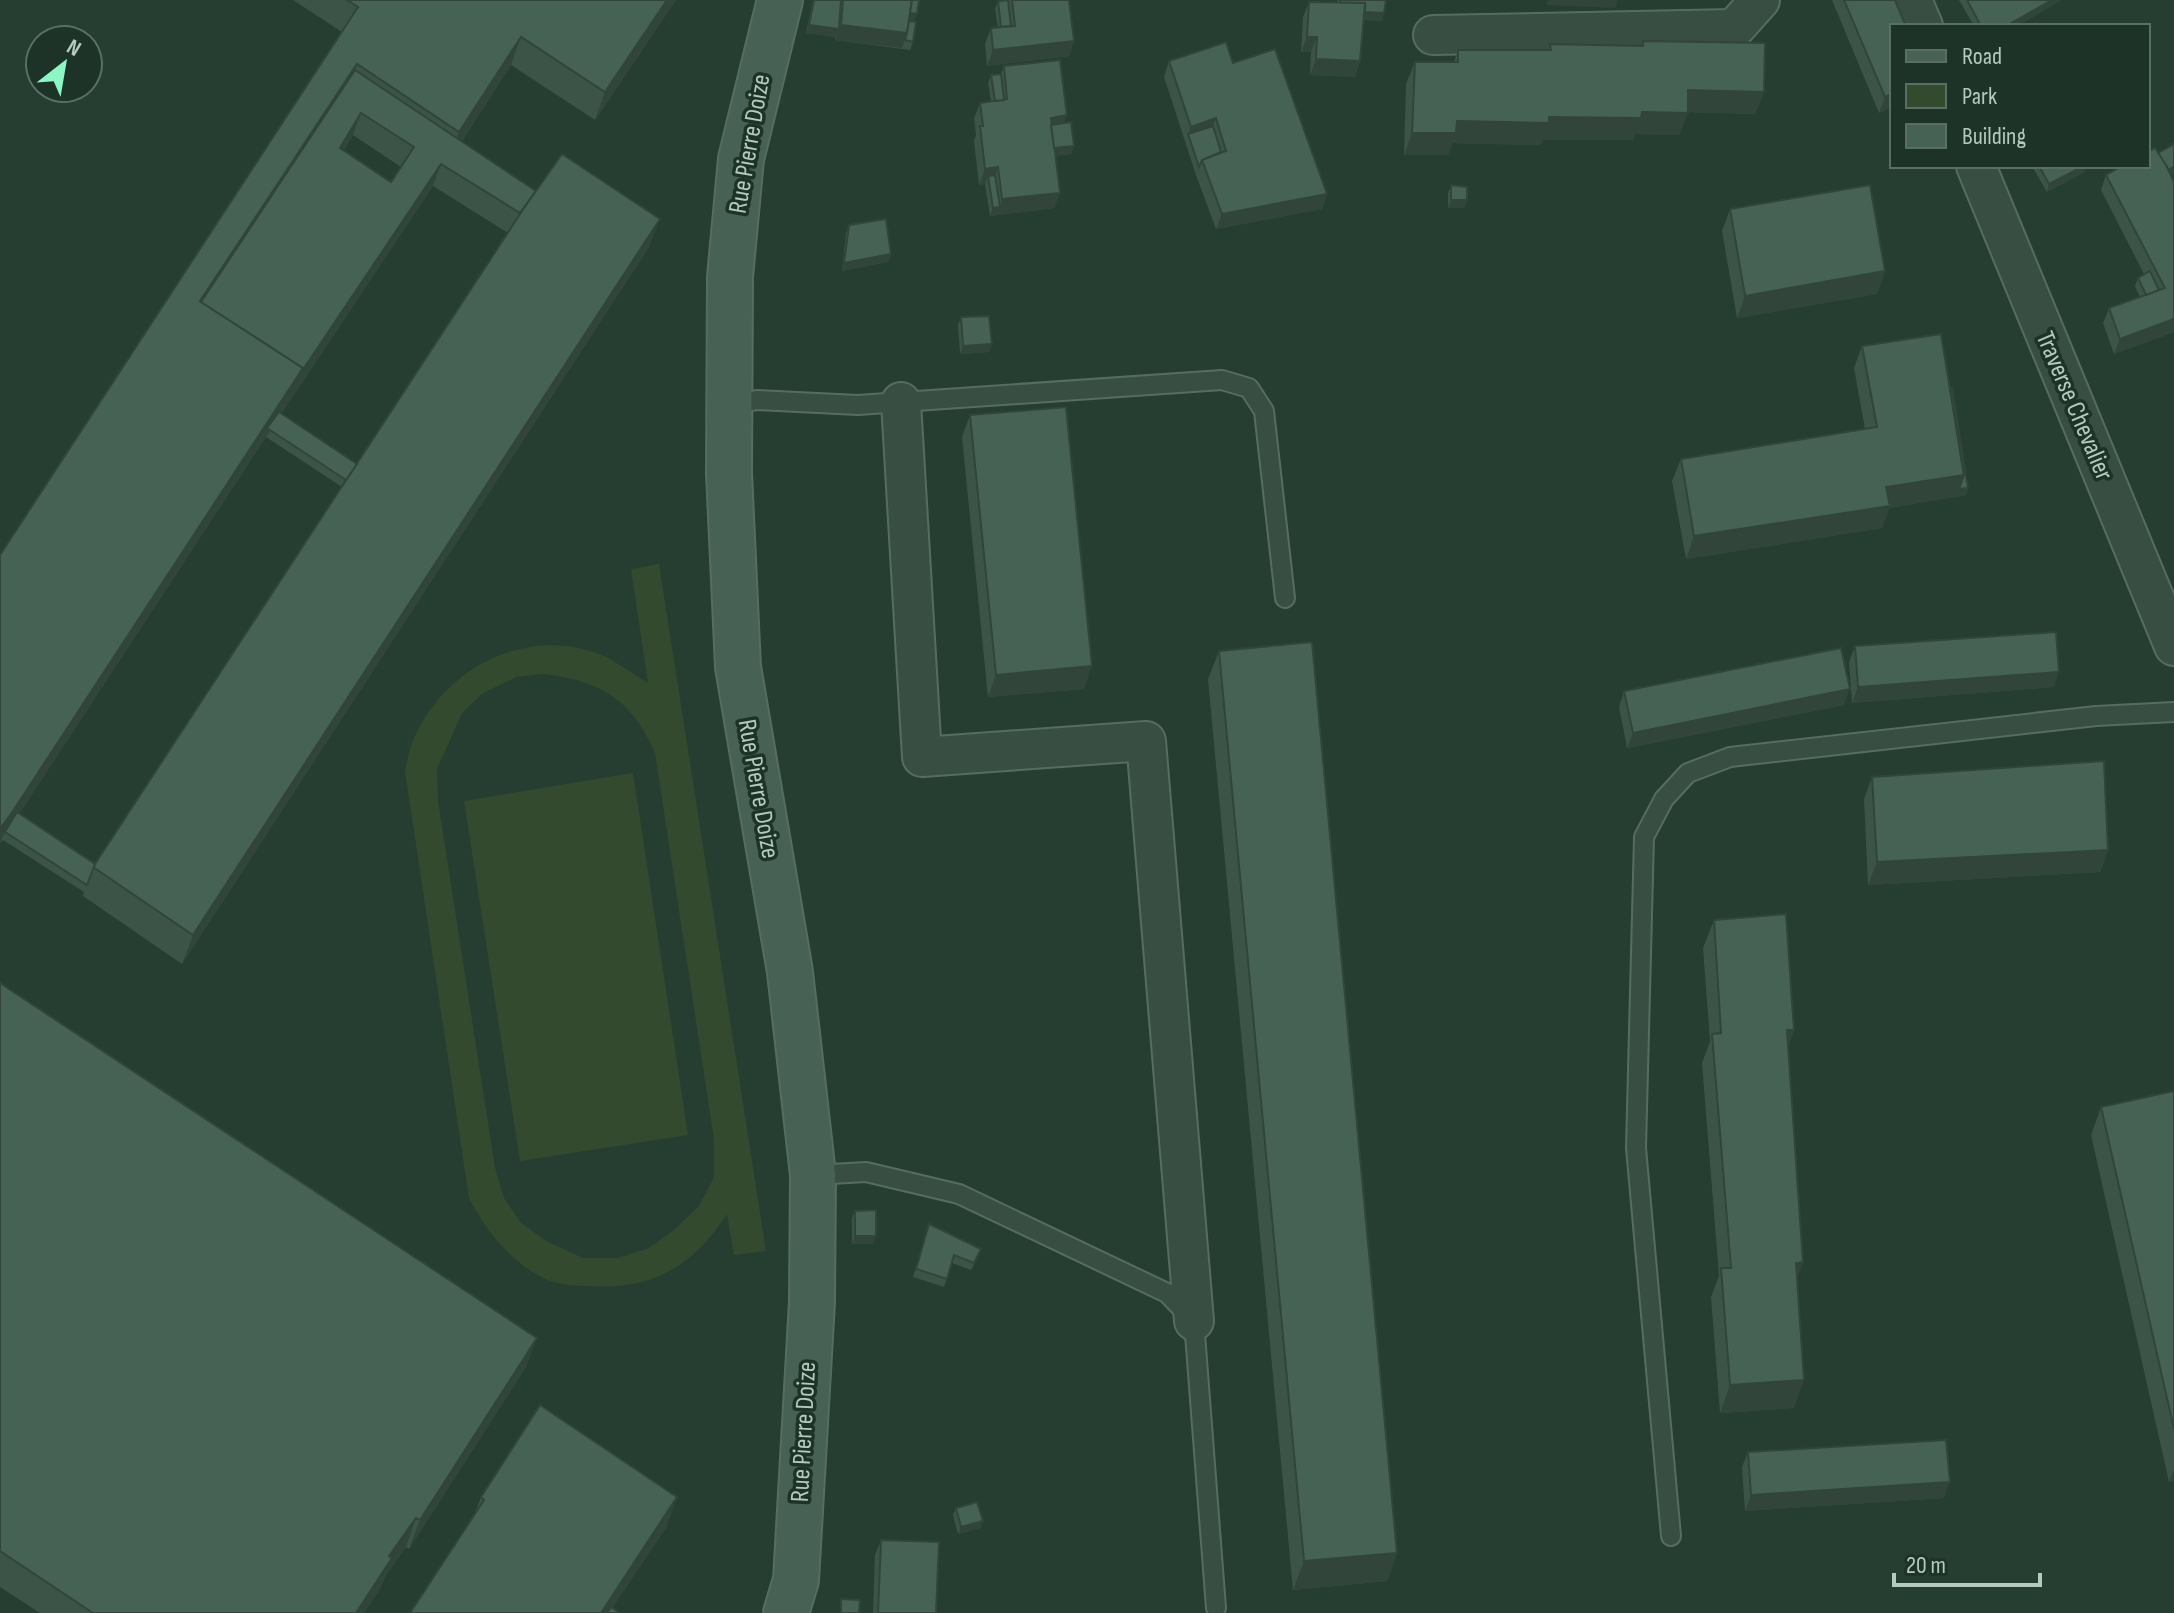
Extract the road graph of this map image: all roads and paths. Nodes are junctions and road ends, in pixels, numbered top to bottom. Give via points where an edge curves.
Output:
1 (780, 0) edge
2 (1760, 0) edge
3 (1912, 0) edge
4 (1922, 24) edge
5 (1433, 35) dead end
6 (1977, 168) edge
7 (901, 402) junction
8 (729, 405) junction
9 (1285, 598) dead end
10 (2174, 646) edge
11 (2174, 712) edge
12 (813, 1175) junction
13 (1194, 1321) junction
14 (1671, 1536) dead end
15 (795, 1602) edge
16 (1216, 1608) dead end

1 - 8 street, Rue Pierre Doize via 741,159 730,277
2 - 5 street via 1734,29
3 - 4 street
6 - 10 street, Traverse Chevalier
7 - 8 lane via 757,400
7 - 9 lane via 1222,380 1249,388 1264,411
7 - 13 street via 922,757 1146,741
8 - 12 street, Rue Pierre Doize via 738,667 790,972
11 - 14 lane via 1730,757 1688,773 1664,799 1644,837 1636,1148
12 - 13 lane via 866,1172 959,1194 1167,1293
12 - 15 street, Rue Pierre Doize via 812,1302
13 - 16 lane

